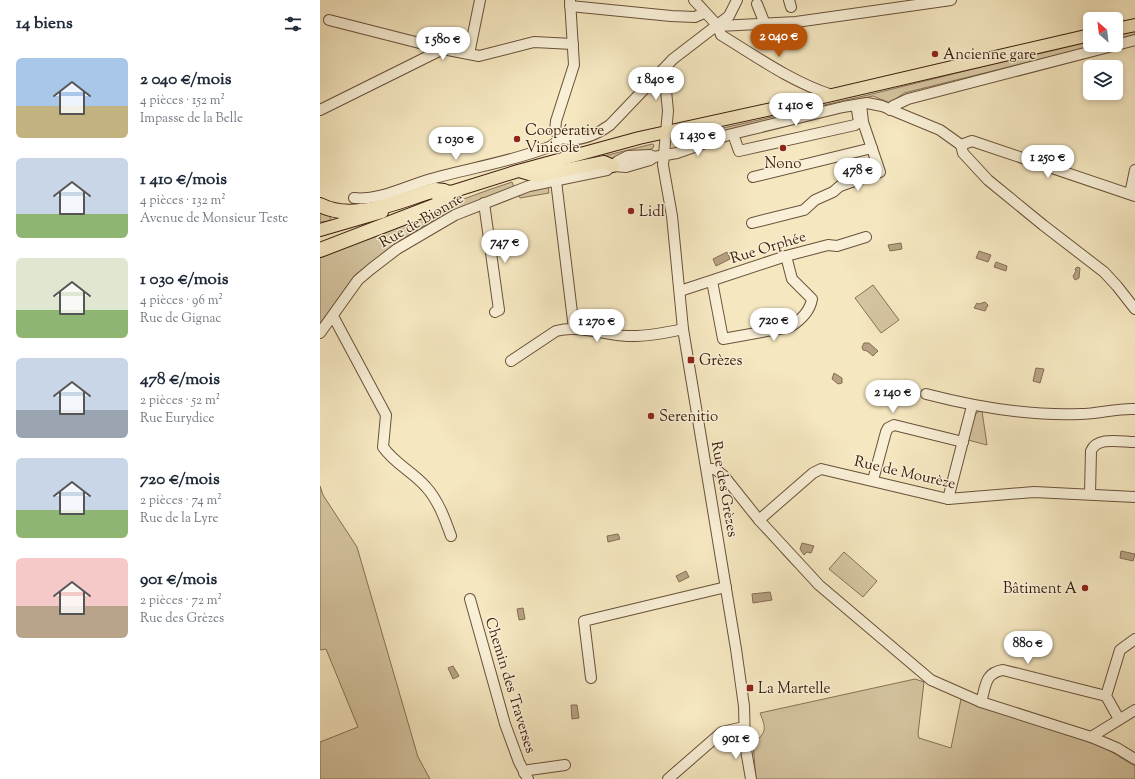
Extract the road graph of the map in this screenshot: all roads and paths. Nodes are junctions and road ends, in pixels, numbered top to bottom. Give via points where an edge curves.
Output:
1 (480, 0) edge
2 (694, 0) edge
3 (737, 0) edge
4 (951, 0) edge
5 (570, 3) edge
6 (757, 4) dead end
7 (704, 13) junction
8 (329, 20) dead end
9 (765, 24) junction
10 (1135, 25) edge
11 (718, 26) junction
12 (1123, 28) edge
13 (1083, 37) edge
14 (1135, 40) edge
15 (573, 44) junction
16 (443, 49) junction
17 (469, 54) junction
18 (664, 70) junction
19 (832, 95) junction
20 (858, 104) junction
21 (320, 110) edge
22 (890, 110) junction
23 (667, 132) junction
24 (733, 134) junction
25 (561, 138) junction
26 (961, 145) junction
27 (872, 148) junction
28 (664, 154) junction
29 (613, 166) junction
30 (1135, 170) edge
31 (518, 171) junction
32 (753, 177) dead end
33 (556, 181) junction
34 (447, 194) junction
35 (1132, 195) edge
36 (354, 198) dead end
37 (484, 203) junction
38 (320, 205) edge
39 (752, 223) dead end
40 (320, 230) edge
41 (866, 237) dead end
42 (320, 243) edge
43 (320, 250) edge
44 (786, 256) junction
45 (712, 281) junction
46 (680, 291) junction
47 (1135, 309) edge
48 (495, 312) dead end
49 (333, 316) junction
50 (574, 329) junction
51 (683, 329) junction
52 (320, 333) edge
53 (511, 361) dead end
54 (926, 394) dead end
55 (972, 406) junction
56 (1135, 409) edge
57 (963, 442) junction
58 (1135, 442) edge
59 (707, 469) junction
60 (873, 480) junction
61 (709, 483) junction
62 (729, 484) junction
63 (1090, 494) junction
64 (1135, 497) edge
65 (948, 499) junction
66 (759, 520) junction
67 (451, 536) dead end
68 (726, 587) junction
69 (470, 599) dead end
70 (1135, 639) edge
71 (591, 678) dead end
72 (1106, 696) junction
73 (981, 702) junction
74 (1135, 710) edge
75 (1119, 719) junction
76 (744, 727) junction
77 (1091, 737) junction
78 (1135, 759) edge
79 (565, 765) dead end
80 (526, 776) edge
81 (668, 779) edge
82 (751, 779) edge

1 - 17 street
2 - 7 street
3 - 11 street via 729,16
4 - 9 street
5 - 7 street via 671,16 695,17
5 - 15 street
6 - 9 street
7 - 11 street
8 - 16 street
9 - 11 street
10 - 12 main road
11 - 18 street via 689,45
11 - 19 street via 721,35 727,39 795,80
13 - 19 main road
14 - 22 street via 908,98
15 - 17 street via 534,42 479,56
15 - 25 street via 574,65 556,121 555,131
16 - 17 street
16 - 21 street
18 - 23 street, Rue des Grèzes via 668,111
18 - 25 street via 604,129 569,140
19 - 23 main road
20 - 22 street, Rue de Bionne via 882,106
20 - 24 street, Rue de Bionne
20 - 24 street via 859,122 855,124 739,152
20 - 27 street
22 - 26 street, Rue de Bionne via 940,130
23 - 28 street, Rue des Grèzes
23 - 31 main road
24 - 28 street, Rue de Bionne via 677,153
25 - 36 street via 550,147 373,197
26 - 35 street via 972,141
26 - 47 street via 963,153 974,166 1012,200 1104,272
27 - 32 street
27 - 39 street via 880,172 840,186 815,200 804,210
28 - 29 street, Rue de Bionne via 626,167
28 - 46 street, Rue des Grèzes via 663,165 672,216
29 - 31 main road via 604,162 536,176
29 - 33 street, Rue de Bionne via 607,170
30 - 35 street
31 - 34 main road
33 - 37 street, Rue de Bionne via 515,190
33 - 50 street
34 - 38 highway via 435,190 348,212
34 - 40 main road
34 - 42 main road via 362,231
34 - 43 highway via 442,203
37 - 48 street via 500,310
37 - 49 street, Rue de Bionne via 450,218 396,249 358,280
41 - 44 street, Rue Orphée via 837,246 828,245
44 - 45 street, Rue Orphée
44 - 45 street via 792,280 812,299 811,306 800,321 790,327 723,339
45 - 46 street, Rue Orphée
46 - 51 street, Rue des Grèzes
49 - 52 street, Rue de Bionne
49 - 67 street via 386,415 383,447 396,463 426,486
50 - 51 street via 628,336
50 - 53 street via 556,332
51 - 59 street, Rue des Grèzes
54 - 55 street
55 - 56 street via 1059,414
55 - 57 street
57 - 60 street via 891,426 886,432
57 - 65 street
58 - 63 street via 1103,441 1093,446
59 - 61 street, Rue des Grèzes
59 - 62 street via 715,469
60 - 65 street, Rue de Mourèze
60 - 66 street, Rue de Mourèze via 819,469
61 - 62 street via 717,480
61 - 68 street, Rue des Grèzes
62 - 66 street
63 - 64 street, Rue de Mourèze
63 - 65 street, Rue de Mourèze via 1034,492
66 - 73 street via 819,585 931,680
68 - 71 street via 584,621
68 - 76 street, Rue des Grèzes via 742,689
69 - 80 street, Chemin des Traverses via 505,724
70 - 72 street via 1120,650
72 - 73 street via 1002,670 993,671 988,677
72 - 75 street
73 - 77 street
74 - 75 street
75 - 77 street
76 - 81 street via 722,732
76 - 82 street, Rue des Grèzes
77 - 78 street
79 - 80 street via 529,770

